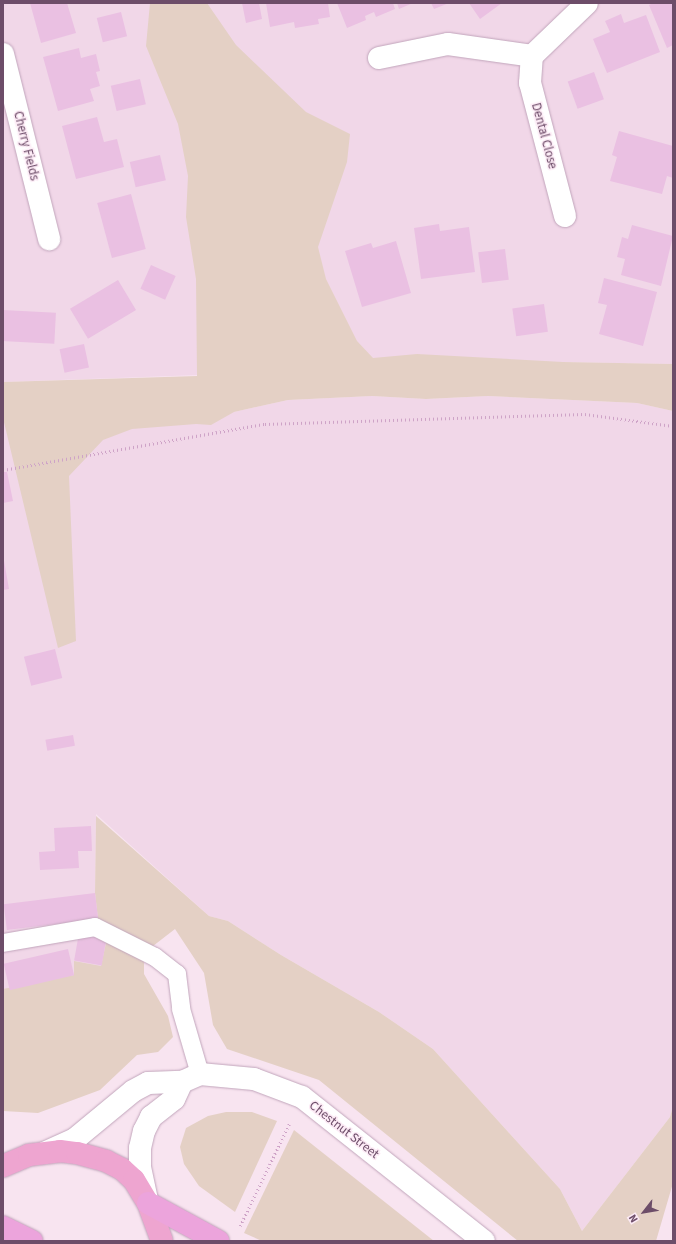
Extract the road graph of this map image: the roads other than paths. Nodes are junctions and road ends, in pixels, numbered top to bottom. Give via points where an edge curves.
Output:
1 (587, 3) edge
2 (3, 54) edge
3 (532, 56) junction
4 (379, 58) dead end
5 (565, 216) dead end
6 (49, 238) dead end
7 (3, 943) edge
8 (191, 1078) junction
9 (3, 1154) edge
10 (35, 1154) junction
11 (3, 1166) edge
12 (148, 1203) junction
13 (3, 1227) edge
14 (227, 1237) edge
15 (32, 1241) edge
16 (162, 1241) edge
17 (484, 1241) edge

1 - 3 street
2 - 6 street, Cherry Fields
3 - 4 street via 448,44
3 - 5 street, Dental Close via 530,83
7 - 8 lane via 95,927 155,957 177,974
8 - 10 street, Chestnut Street via 148,1083 79,1136 61,1147
8 - 12 street via 174,1099 151,1117 141,1140 140,1167
8 - 17 street, Chestnut Street via 254,1079 302,1097
9 - 10 main road
10 - 11 main road
10 - 12 main road via 66,1151 90,1155 116,1166 134,1180
12 - 14 highway
12 - 16 main road
13 - 15 highway

